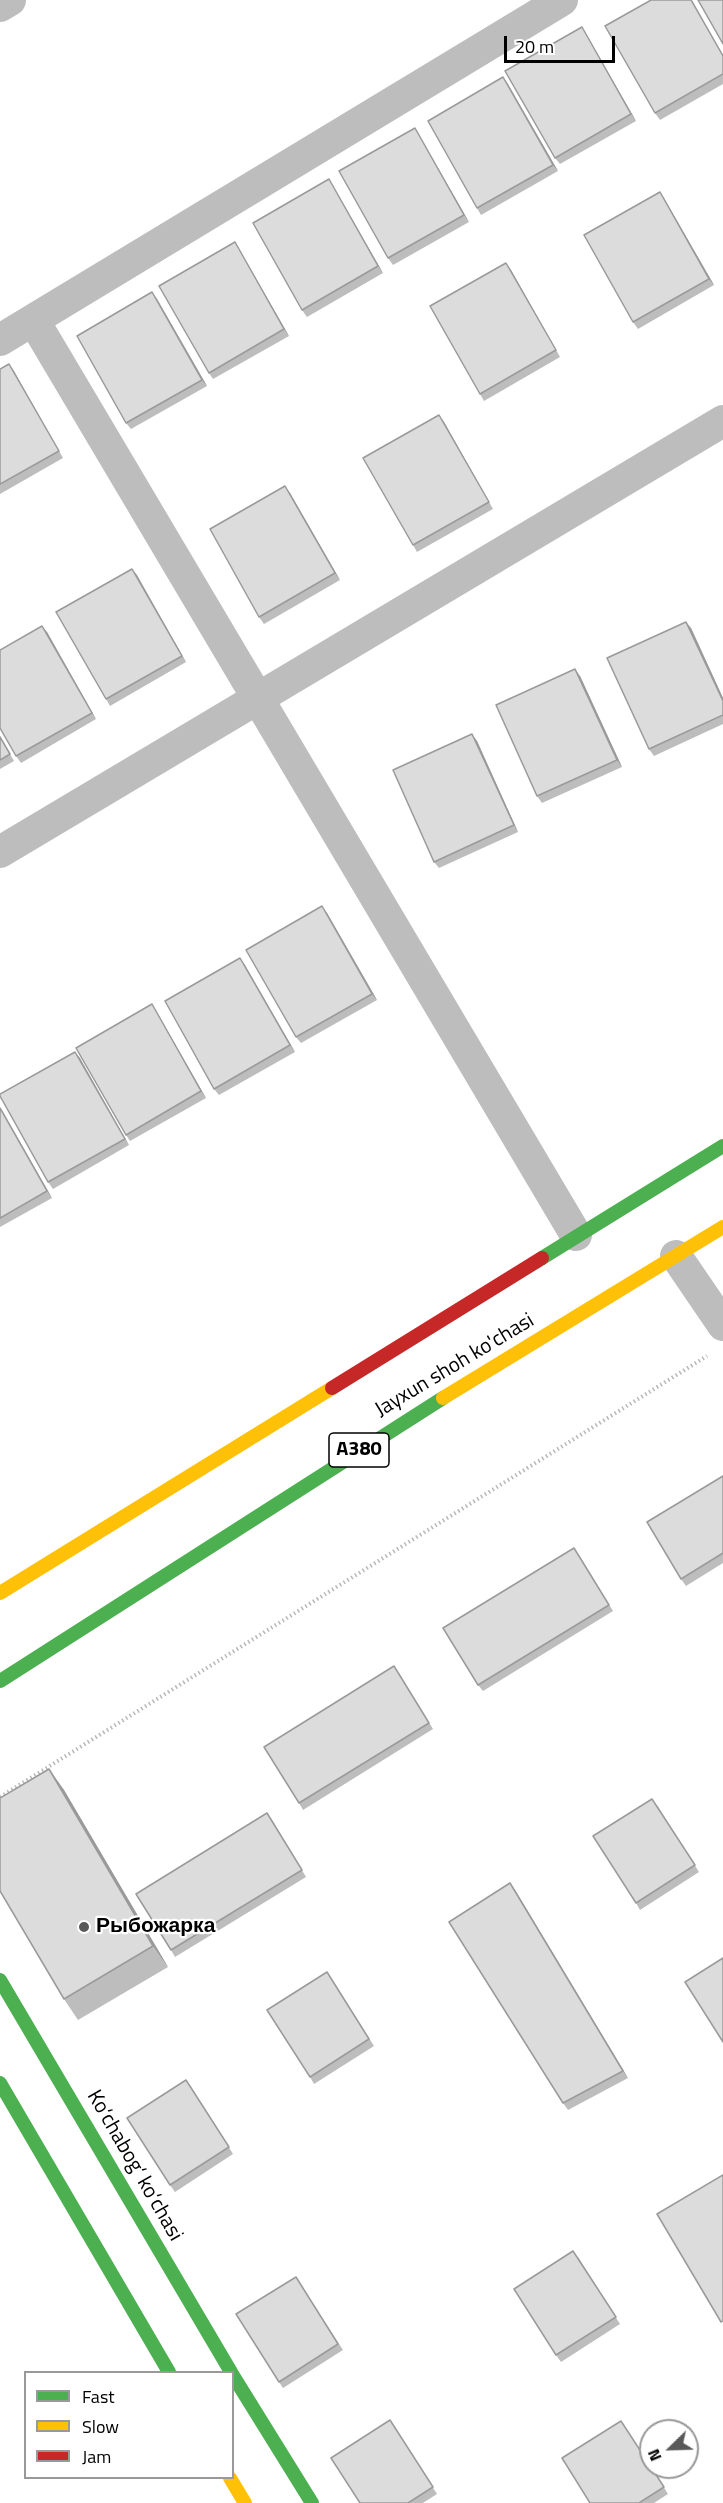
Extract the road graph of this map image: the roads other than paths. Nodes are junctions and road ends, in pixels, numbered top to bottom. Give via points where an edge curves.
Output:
1 (10, 0) edge
2 (562, 0) edge
3 (0, 6) edge
4 (34, 321) junction
5 (0, 340) edge
6 (723, 421) edge
7 (256, 697) junction
8 (0, 852) edge
9 (723, 1146) edge
10 (723, 1227) edge
11 (576, 1235) junction
12 (676, 1256) junction
13 (718, 1338) edge
14 (0, 1593) edge
15 (0, 1681) edge
16 (0, 1980) edge
17 (0, 2083) edge
18 (168, 2371) edge
19 (231, 2371) edge
20 (234, 2376) edge
21 (232, 2479) edge
22 (245, 2503) edge
23 (312, 2503) edge

1 - 3 street
2 - 4 street
4 - 5 street
4 - 7 street
6 - 7 street
7 - 8 street
7 - 11 street
9 - 11 main road
10 - 12 main road, Jayxun shoh ko'chasi / A380
11 - 14 main road
12 - 13 street
12 - 15 main road, Jayxun shoh ko'chasi / A380 via 370,1442
16 - 19 main road, Ko‘chabog‘ ko‘chasi
17 - 18 main road
20 - 23 main road, Ko‘chabog‘ ko‘chasi
21 - 22 main road

